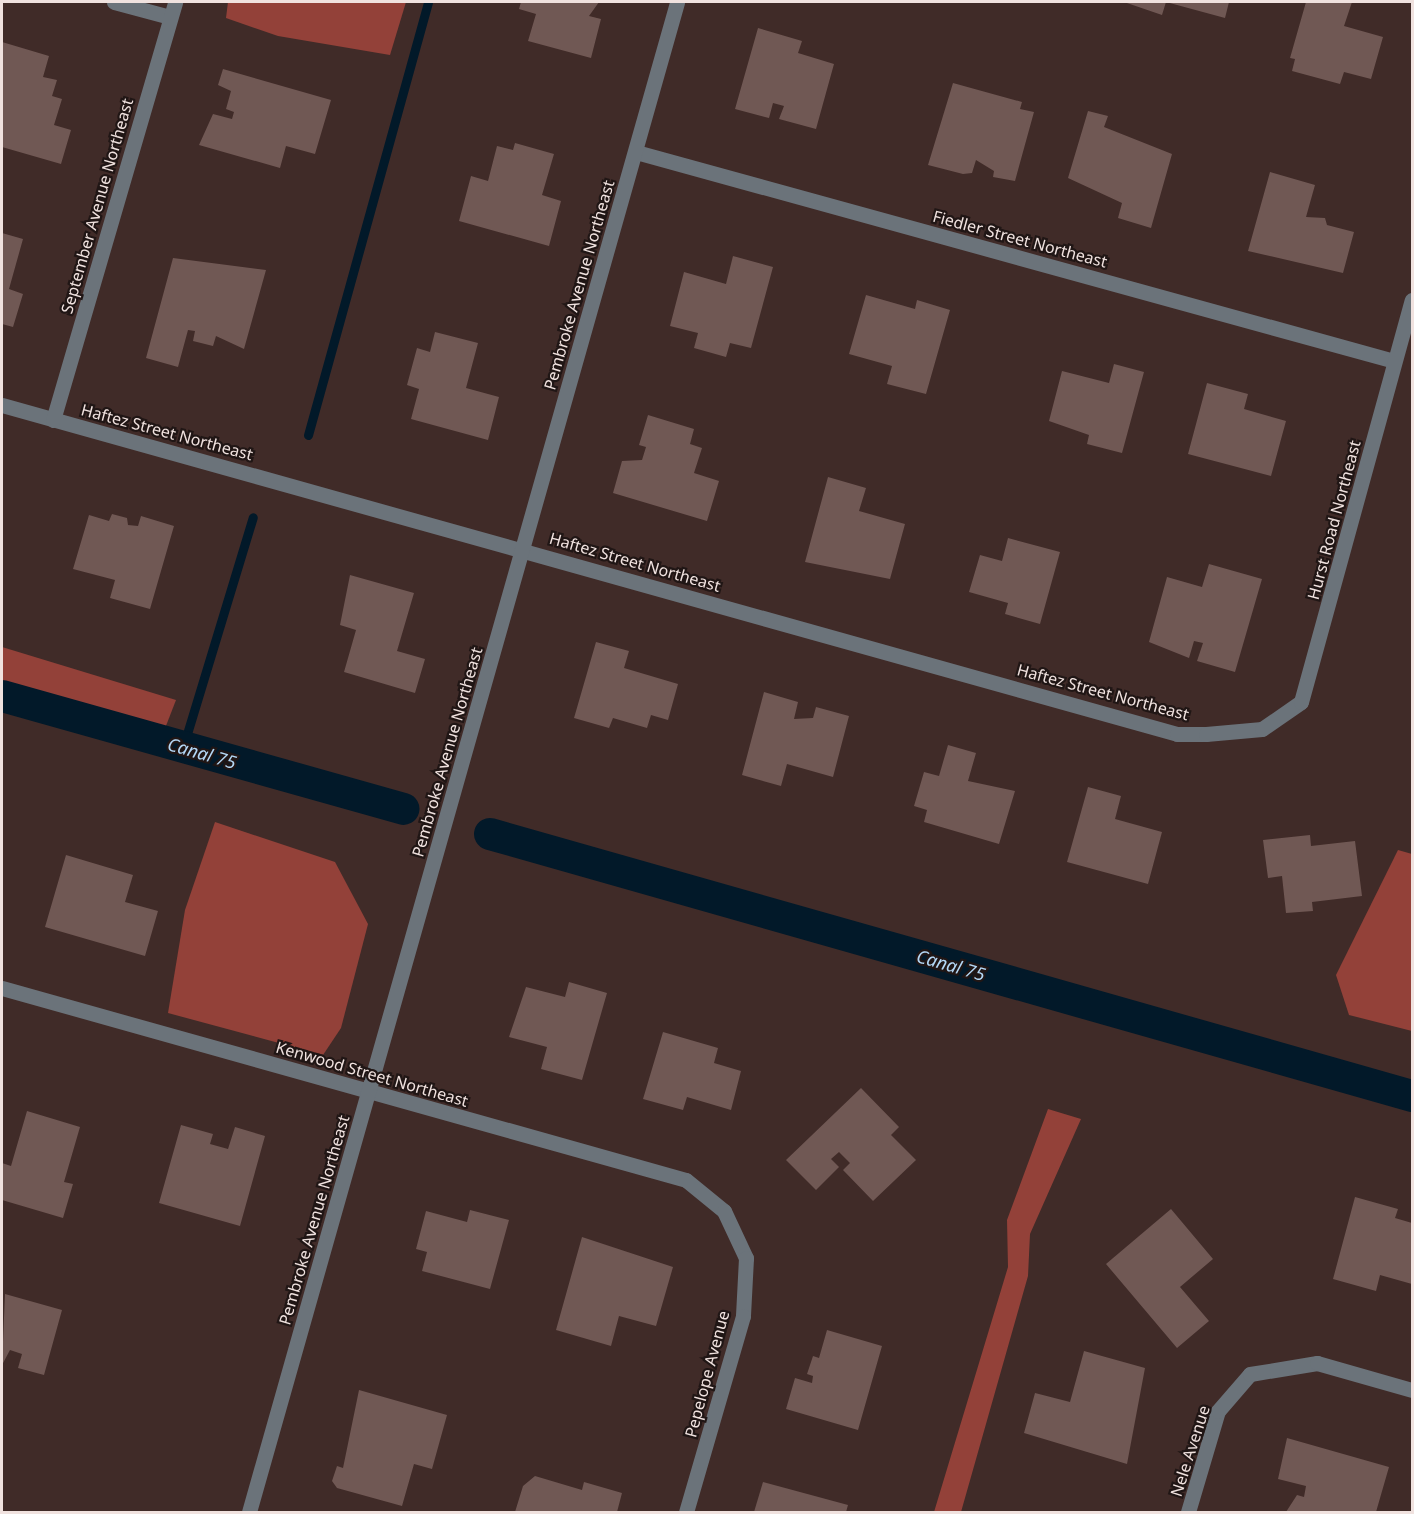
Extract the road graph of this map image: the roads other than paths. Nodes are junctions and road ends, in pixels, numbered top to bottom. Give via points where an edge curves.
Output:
1 (114, 2) edge
2 (175, 2) edge
3 (677, 2) edge
4 (171, 17) junction
5 (636, 152) junction
6 (1413, 300) edge
7 (1394, 361) junction
8 (2, 405) edge
9 (53, 420) junction
10 (523, 549) junction
11 (1262, 729) joint
12 (2, 988) edge
13 (370, 1092) junction
14 (724, 1211) joint
15 (1413, 1390) edge
16 (249, 1512) edge
17 (686, 1512) edge
18 (1188, 1512) edge

1 - 4 street
2 - 4 street, September Avenue Northeast
3 - 5 street, Pembroke Avenue Northeast
4 - 9 street, September Avenue Northeast
5 - 7 street, Fiedler Street Northeast
5 - 10 street, Pembroke Avenue Northeast
6 - 7 street, Hurst Road Northeast
7 - 11 street, Hurst Road Northeast via 1301,702
8 - 9 street, Haftez Street Northeast
9 - 10 street, Haftez Street Northeast
10 - 11 street, Haftez Street Northeast via 1178,734
10 - 13 street, Pembroke Avenue Northeast
12 - 13 street, Kenwood Street Northeast
13 - 14 street, Kenwood Street Northeast via 686,1180
13 - 16 street, Pembroke Avenue Northeast
14 - 17 street, Pepelope Avenue via 746,1258 743,1316
15 - 18 street, Nele Avenue via 1317,1363 1250,1374 1218,1411

